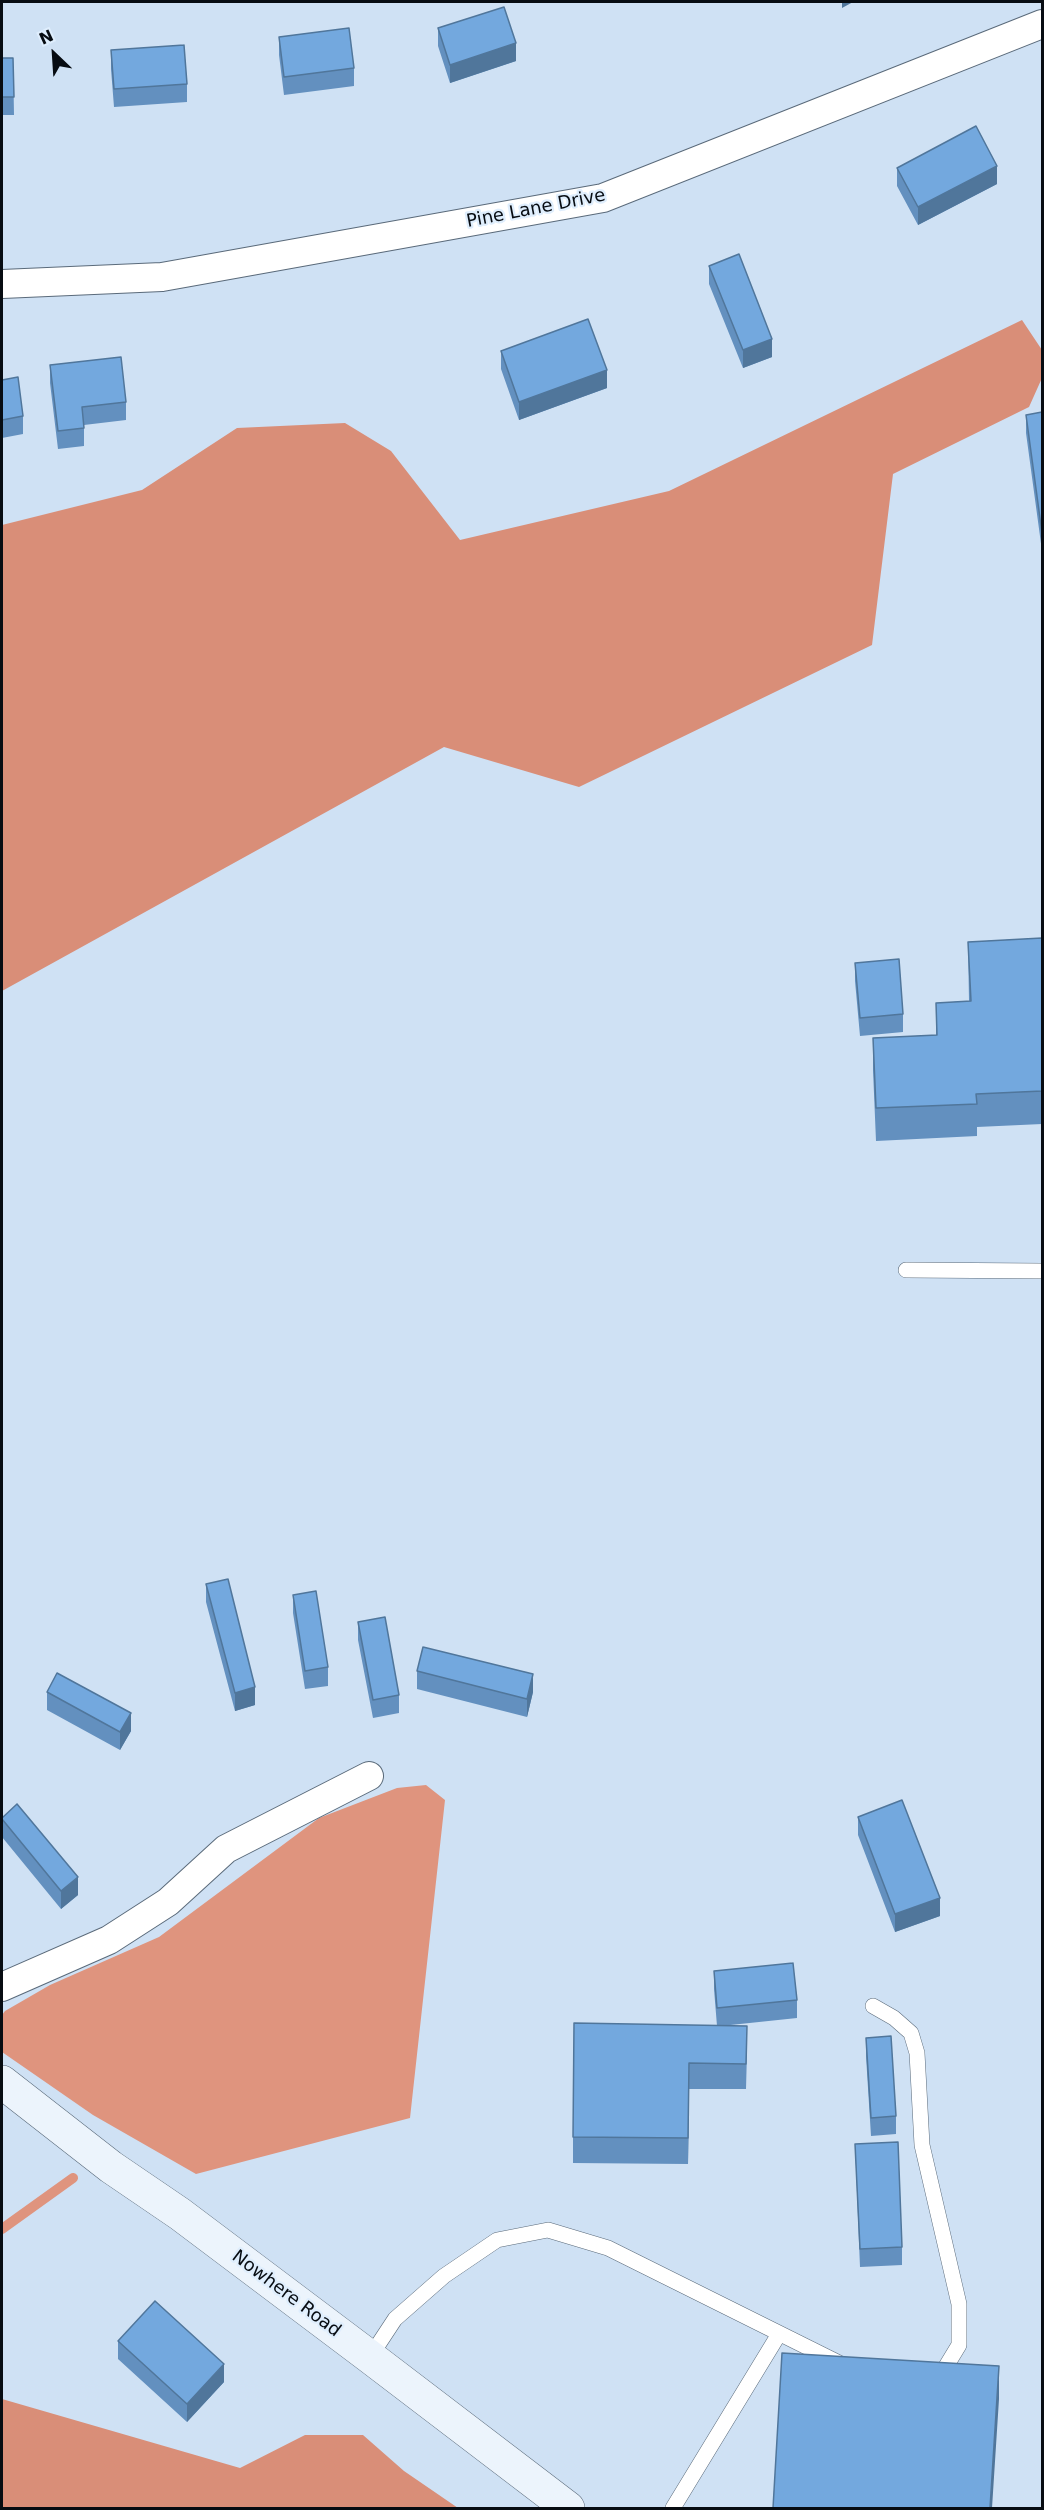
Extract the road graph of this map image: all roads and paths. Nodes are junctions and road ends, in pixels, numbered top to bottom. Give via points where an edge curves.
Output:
1 (1042, 24) edge
2 (2, 284) edge
3 (906, 1270) dead end
4 (1042, 1271) edge
5 (369, 1776) dead end
6 (2, 1987) edge
7 (873, 2006) dead end
8 (2, 2082) edge
9 (779, 2334) junction
10 (370, 2357) junction
11 (856, 2370) edge
12 (921, 2379) edge
13 (568, 2508) edge
14 (673, 2508) edge

1 - 2 street, Pine Lane Drive via 603,198 162,277
3 - 4 lane
5 - 6 street via 226,1849 168,1902 109,1940
7 - 12 lane via 911,2034 917,2053 922,2145 959,2304 959,2345 942,2373
8 - 10 street, Nowhere Road
9 - 10 lane via 608,2248 548,2230 497,2240 444,2276 395,2319
9 - 11 lane
9 - 14 lane
10 - 13 street, Nowhere Road

